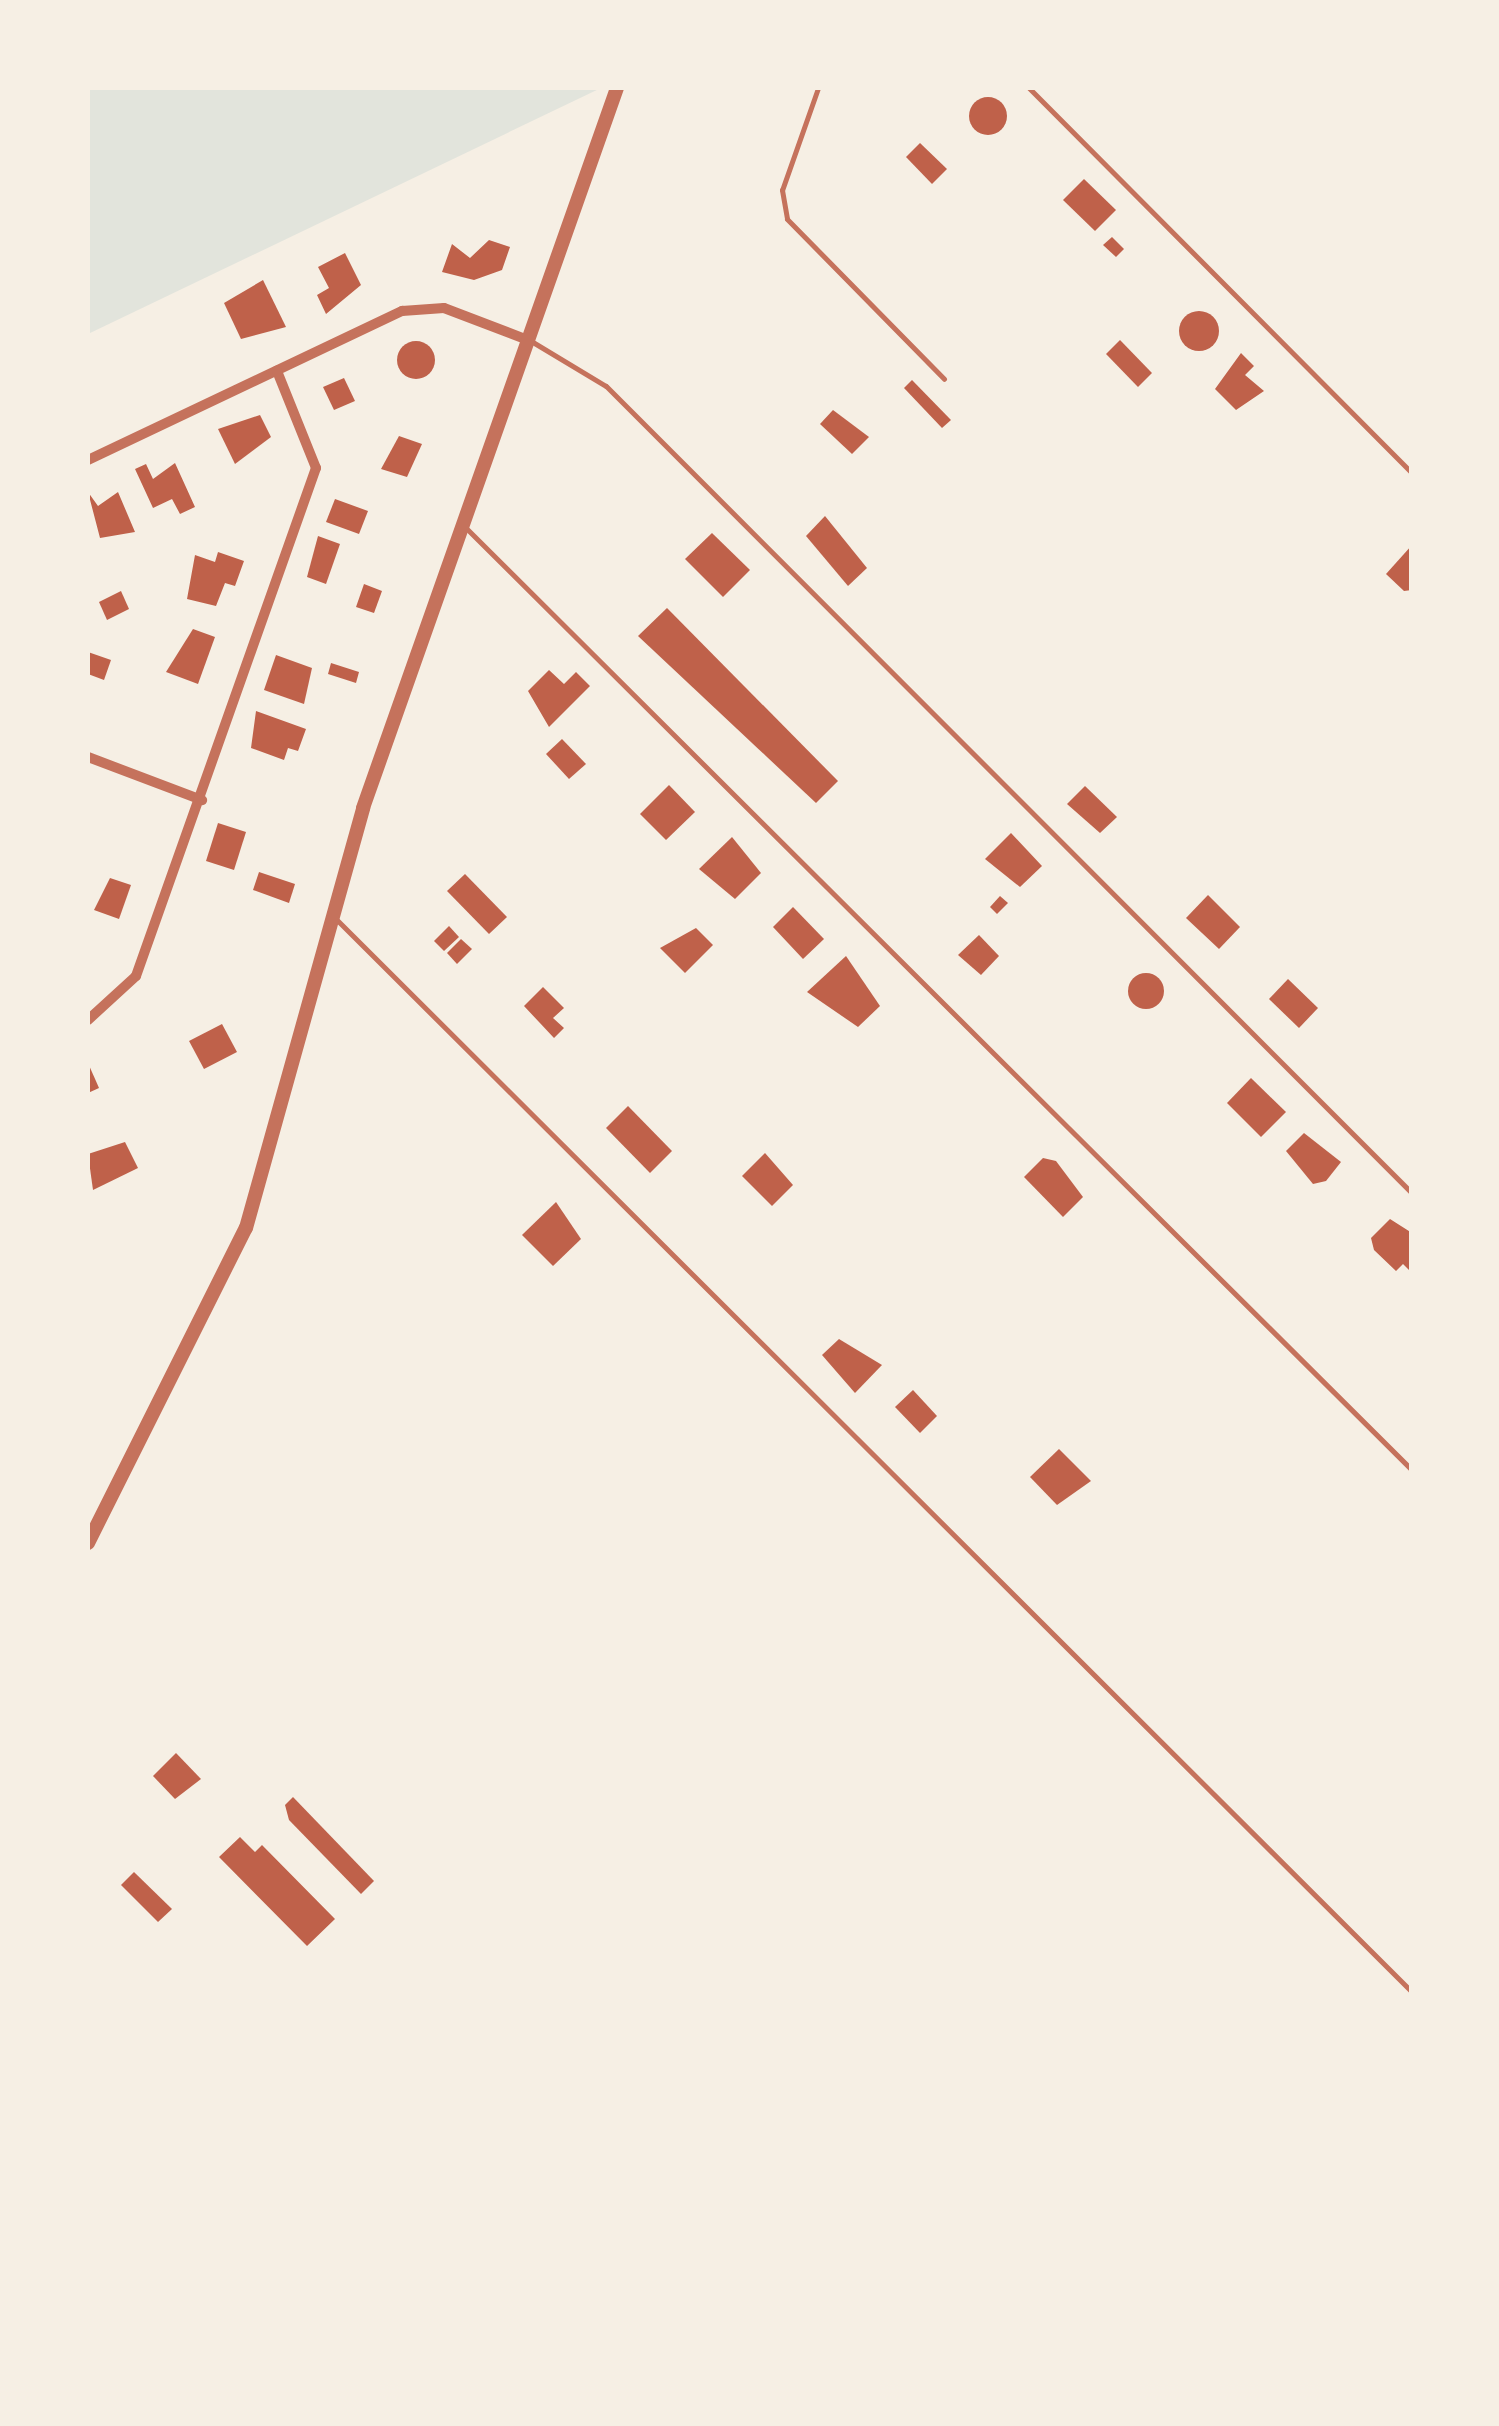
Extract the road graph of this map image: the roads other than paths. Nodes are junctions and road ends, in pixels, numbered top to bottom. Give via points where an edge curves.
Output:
1 (616, 88) edge
2 (818, 88) edge
3 (1029, 88) edge
4 (528, 340) junction
5 (277, 371) junction
6 (944, 379) dead end
7 (88, 460) edge
8 (1412, 473) edge
9 (462, 524) junction
10 (88, 757) edge
11 (202, 800) junction
12 (332, 916) junction
13 (88, 1020) edge
14 (1412, 1193) edge
15 (1412, 1470) edge
16 (88, 1543) edge
17 (1412, 1992) edge

1 - 4 street
2 - 6 lane via 781,203 796,232
3 - 8 lane
4 - 5 street via 424,305
4 - 9 street
4 - 14 lane via 606,386
5 - 7 street
5 - 11 street via 316,468
9 - 12 street
9 - 15 lane
10 - 11 street
11 - 13 street via 136,976
12 - 16 street via 246,1228
12 - 17 lane

